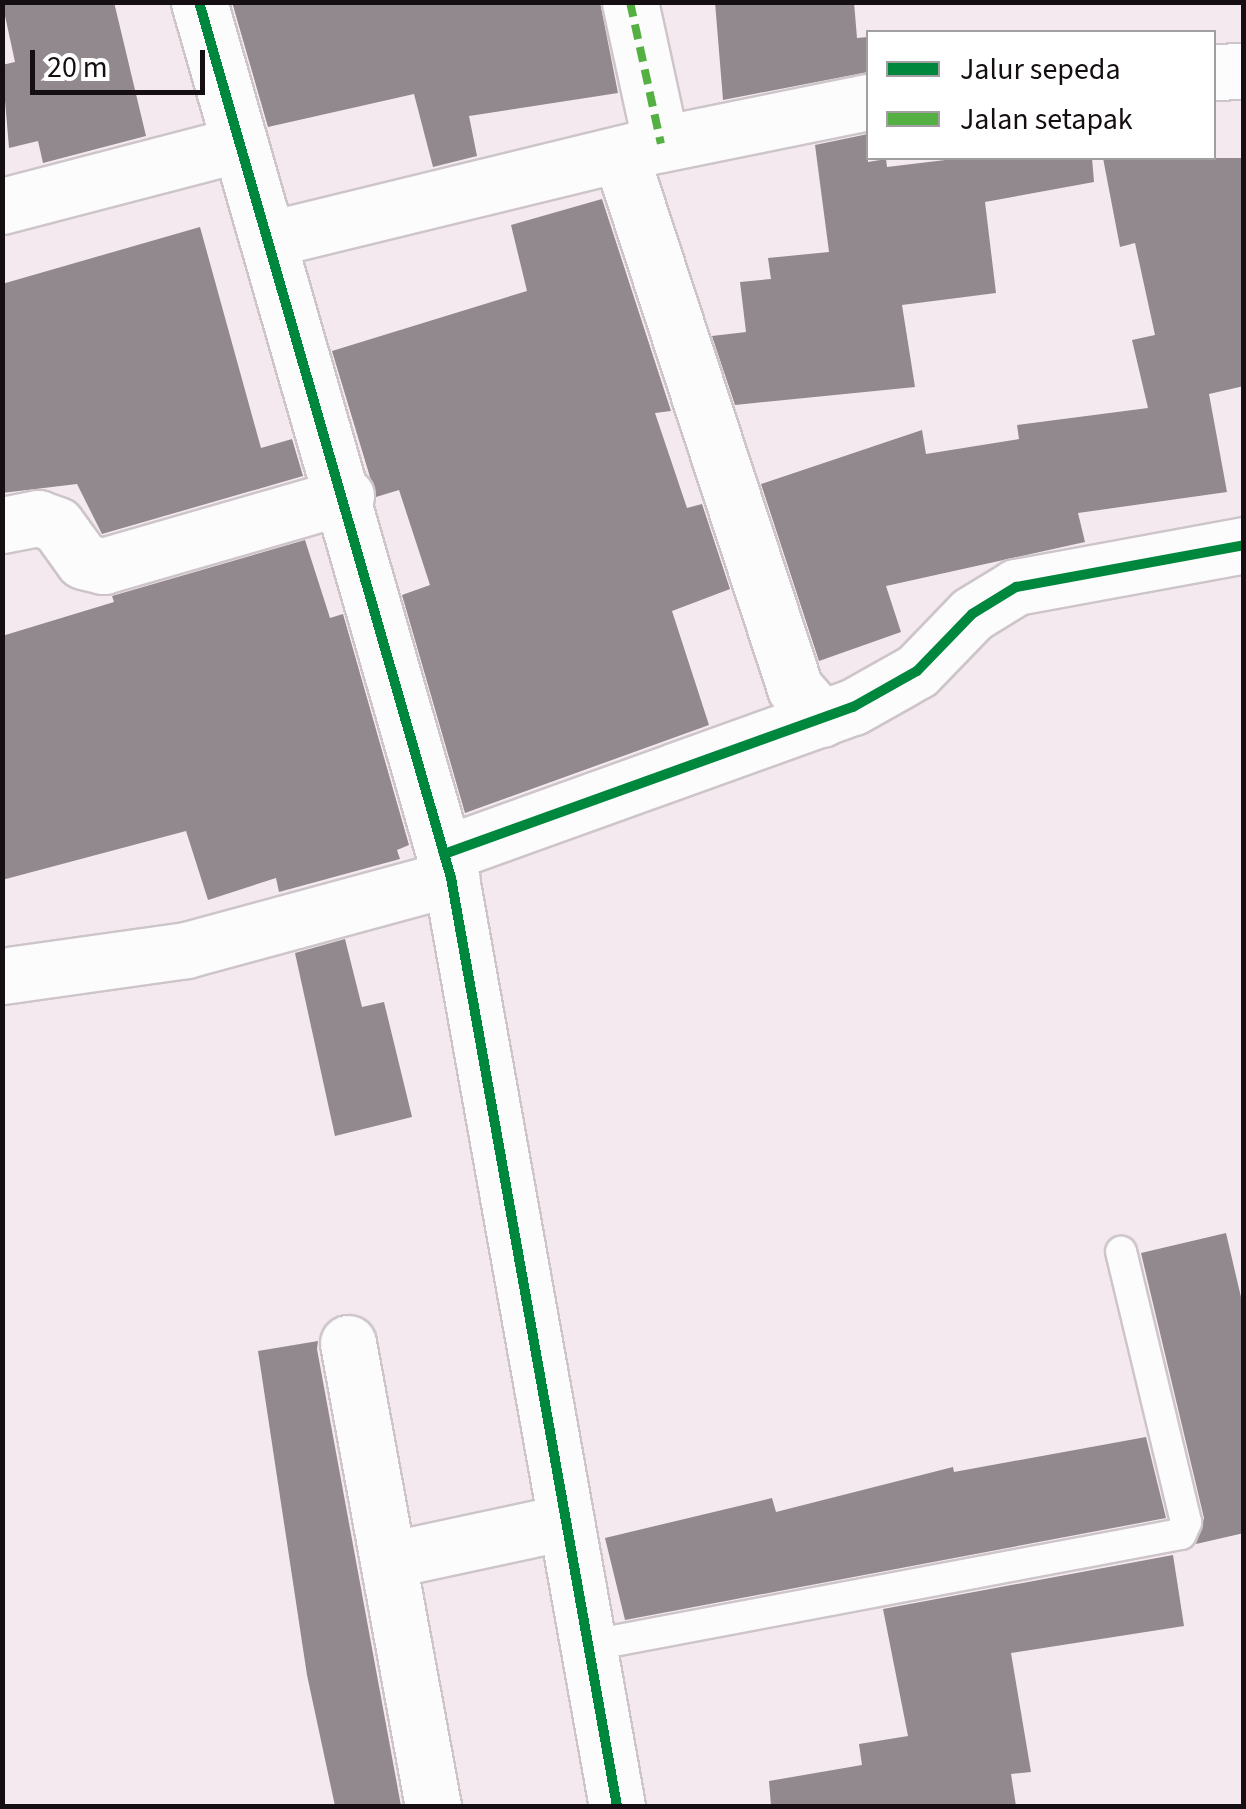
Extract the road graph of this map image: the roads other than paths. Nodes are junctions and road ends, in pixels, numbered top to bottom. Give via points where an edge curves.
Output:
1 (199, 2) edge
2 (630, 2) edge
3 (1243, 71) edge
4 (1216, 72) edge
5 (866, 102) edge
6 (236, 145) junction
7 (641, 150) junction
8 (2, 206) edge
9 (270, 239) junction
10 (346, 496) junction
11 (2, 525) edge
12 (1244, 545) edge
13 (822, 719) junction
14 (447, 866) junction
15 (2, 976) edge
16 (1121, 1252) dead end
17 (348, 1343) dead end
18 (566, 1522) junction
19 (388, 1560) junction
20 (587, 1646) junction
21 (433, 1806) edge
22 (618, 1806) edge

1 - 6 street
2 - 7 street
3 - 4 street
5 - 7 street
6 - 8 street
6 - 9 street
7 - 9 street
7 - 13 street via 689,379 795,688
9 - 10 street
10 - 11 street via 103,566 83,562 57,524 38,518
10 - 14 street
12 - 13 street via 1016,587 972,614 917,671
13 - 14 street
14 - 15 street via 186,950
14 - 18 street
16 - 20 lane via 1186,1522 1182,1534
17 - 19 street
18 - 19 street
18 - 20 street
19 - 21 street
20 - 22 street

